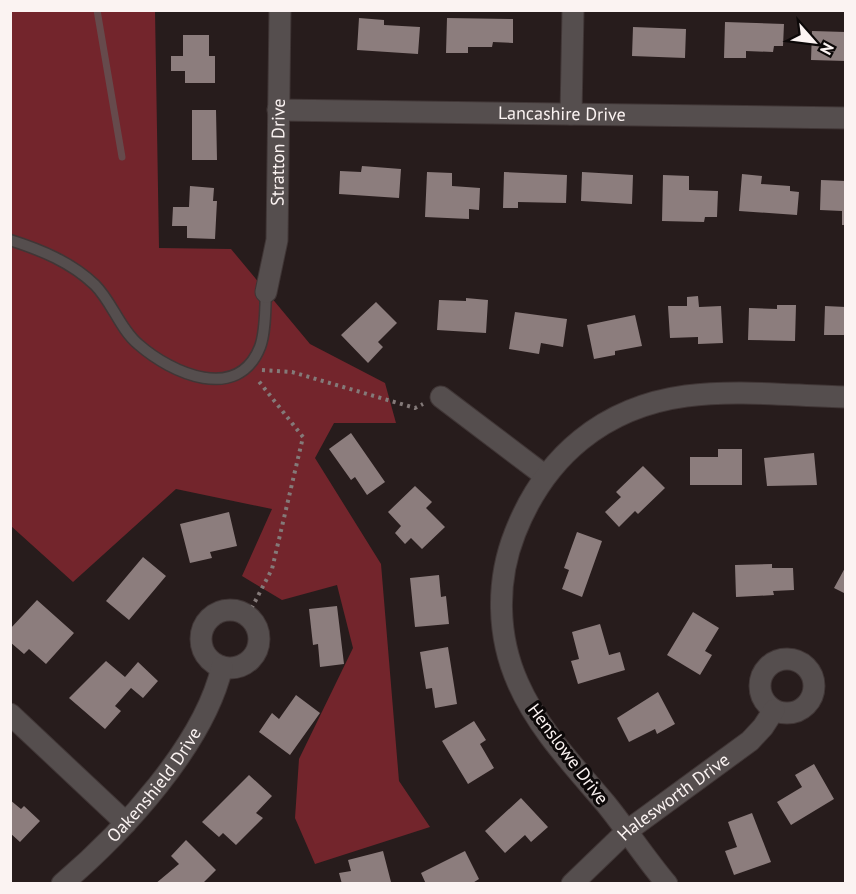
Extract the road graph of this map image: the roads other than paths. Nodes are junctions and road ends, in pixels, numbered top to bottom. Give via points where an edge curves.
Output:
1 (279, 10) edge
2 (573, 10) edge
3 (278, 110) junction
4 (571, 114) junction
5 (846, 118) edge
6 (10, 240) edge
7 (266, 292) joint
8 (441, 397) road end
9 (846, 397) edge
10 (544, 475) junction
11 (222, 668) junction
12 (774, 710) dead end
13 (10, 714) edge
14 (126, 823) junction
15 (627, 831) junction
16 (62, 884) edge
17 (572, 884) edge
18 (667, 884) edge

1 - 3 street, Stratton Drive
2 - 4 street
3 - 4 street, Lancashire Drive
3 - 7 street, Stratton Drive via 277,240
4 - 5 street, Lancashire Drive
6 - 7 lane via 55,256 95,285 137,344 164,362 199,377 224,381 249,369 261,345
8 - 10 street
9 - 10 street, Henslowe Drive via 715,394 661,401 601,425
10 - 15 street, Henslowe Drive via 511,543 502,582 508,656 528,705 543,728
11 - 11 street via 206,656 202,646 204,626 210,618 228,609 248,615 259,632 256,652 242,666
11 - 14 street, Oakenshield Drive via 204,717
12 - 15 street, Halesworth Drive via 750,741
13 - 14 street
14 - 16 street, Oakenshield Drive
15 - 17 street, Halesworth Drive
15 - 18 street, Henslowe Drive

